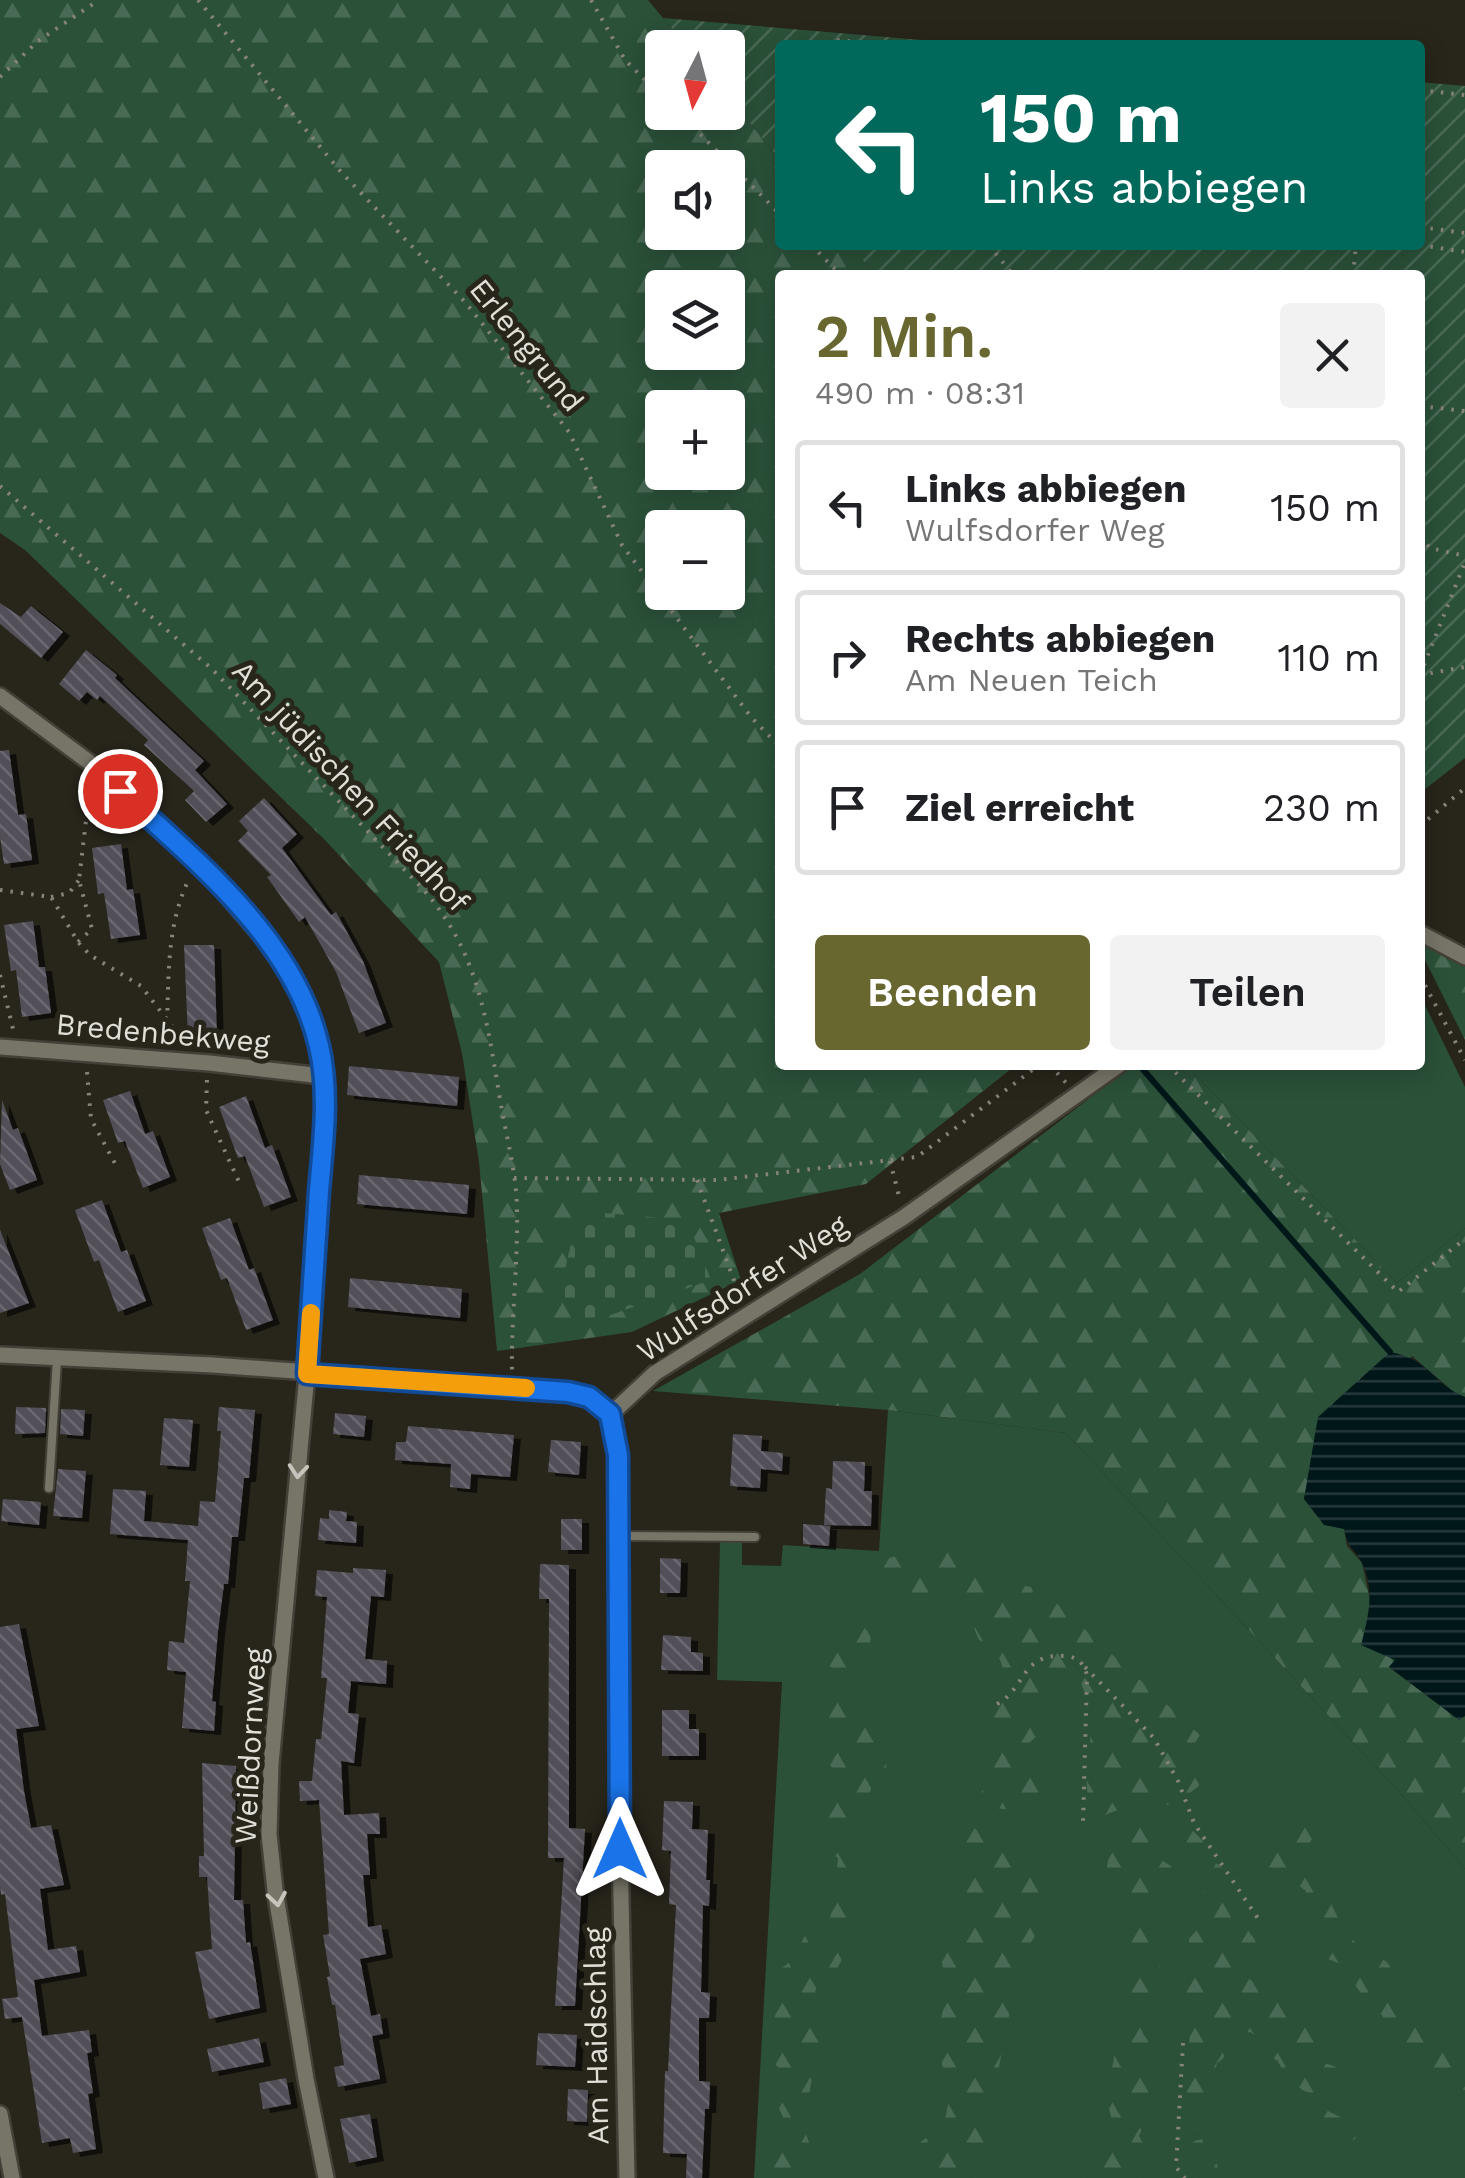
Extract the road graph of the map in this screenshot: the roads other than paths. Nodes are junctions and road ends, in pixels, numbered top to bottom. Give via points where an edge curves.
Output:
1 (0, 696) edge
2 (1425, 935) edge
3 (1465, 957) edge
4 (0, 1046) edge
5 (1112, 1070) edge
6 (322, 1076) junction
7 (0, 1355) edge
8 (57, 1359) junction
9 (307, 1374) junction
10 (610, 1414) junction
11 (49, 1488) dead end
12 (618, 1536) junction
13 (756, 1536) dead end
14 (0, 2114) edge
15 (12, 2178) edge
16 (326, 2178) edge
17 (627, 2178) edge

1 - 6 street, Weißdornweg via 93,765 197,861 272,948 302,998
2 - 3 street
4 - 6 street, Bredenbekweg
5 - 10 street, Wulfsdorfer Weg via 904,1217 655,1372
6 - 9 street, Weißdornweg
7 - 8 street
8 - 9 street
8 - 11 lane
9 - 10 street via 589,1397
9 -> 16 street, Weißdornweg via 269,1834
10 - 12 street, Am Haidschlag via 618,1455
12 - 13 lane
12 - 17 street, Am Haidschlag
14 - 15 street

